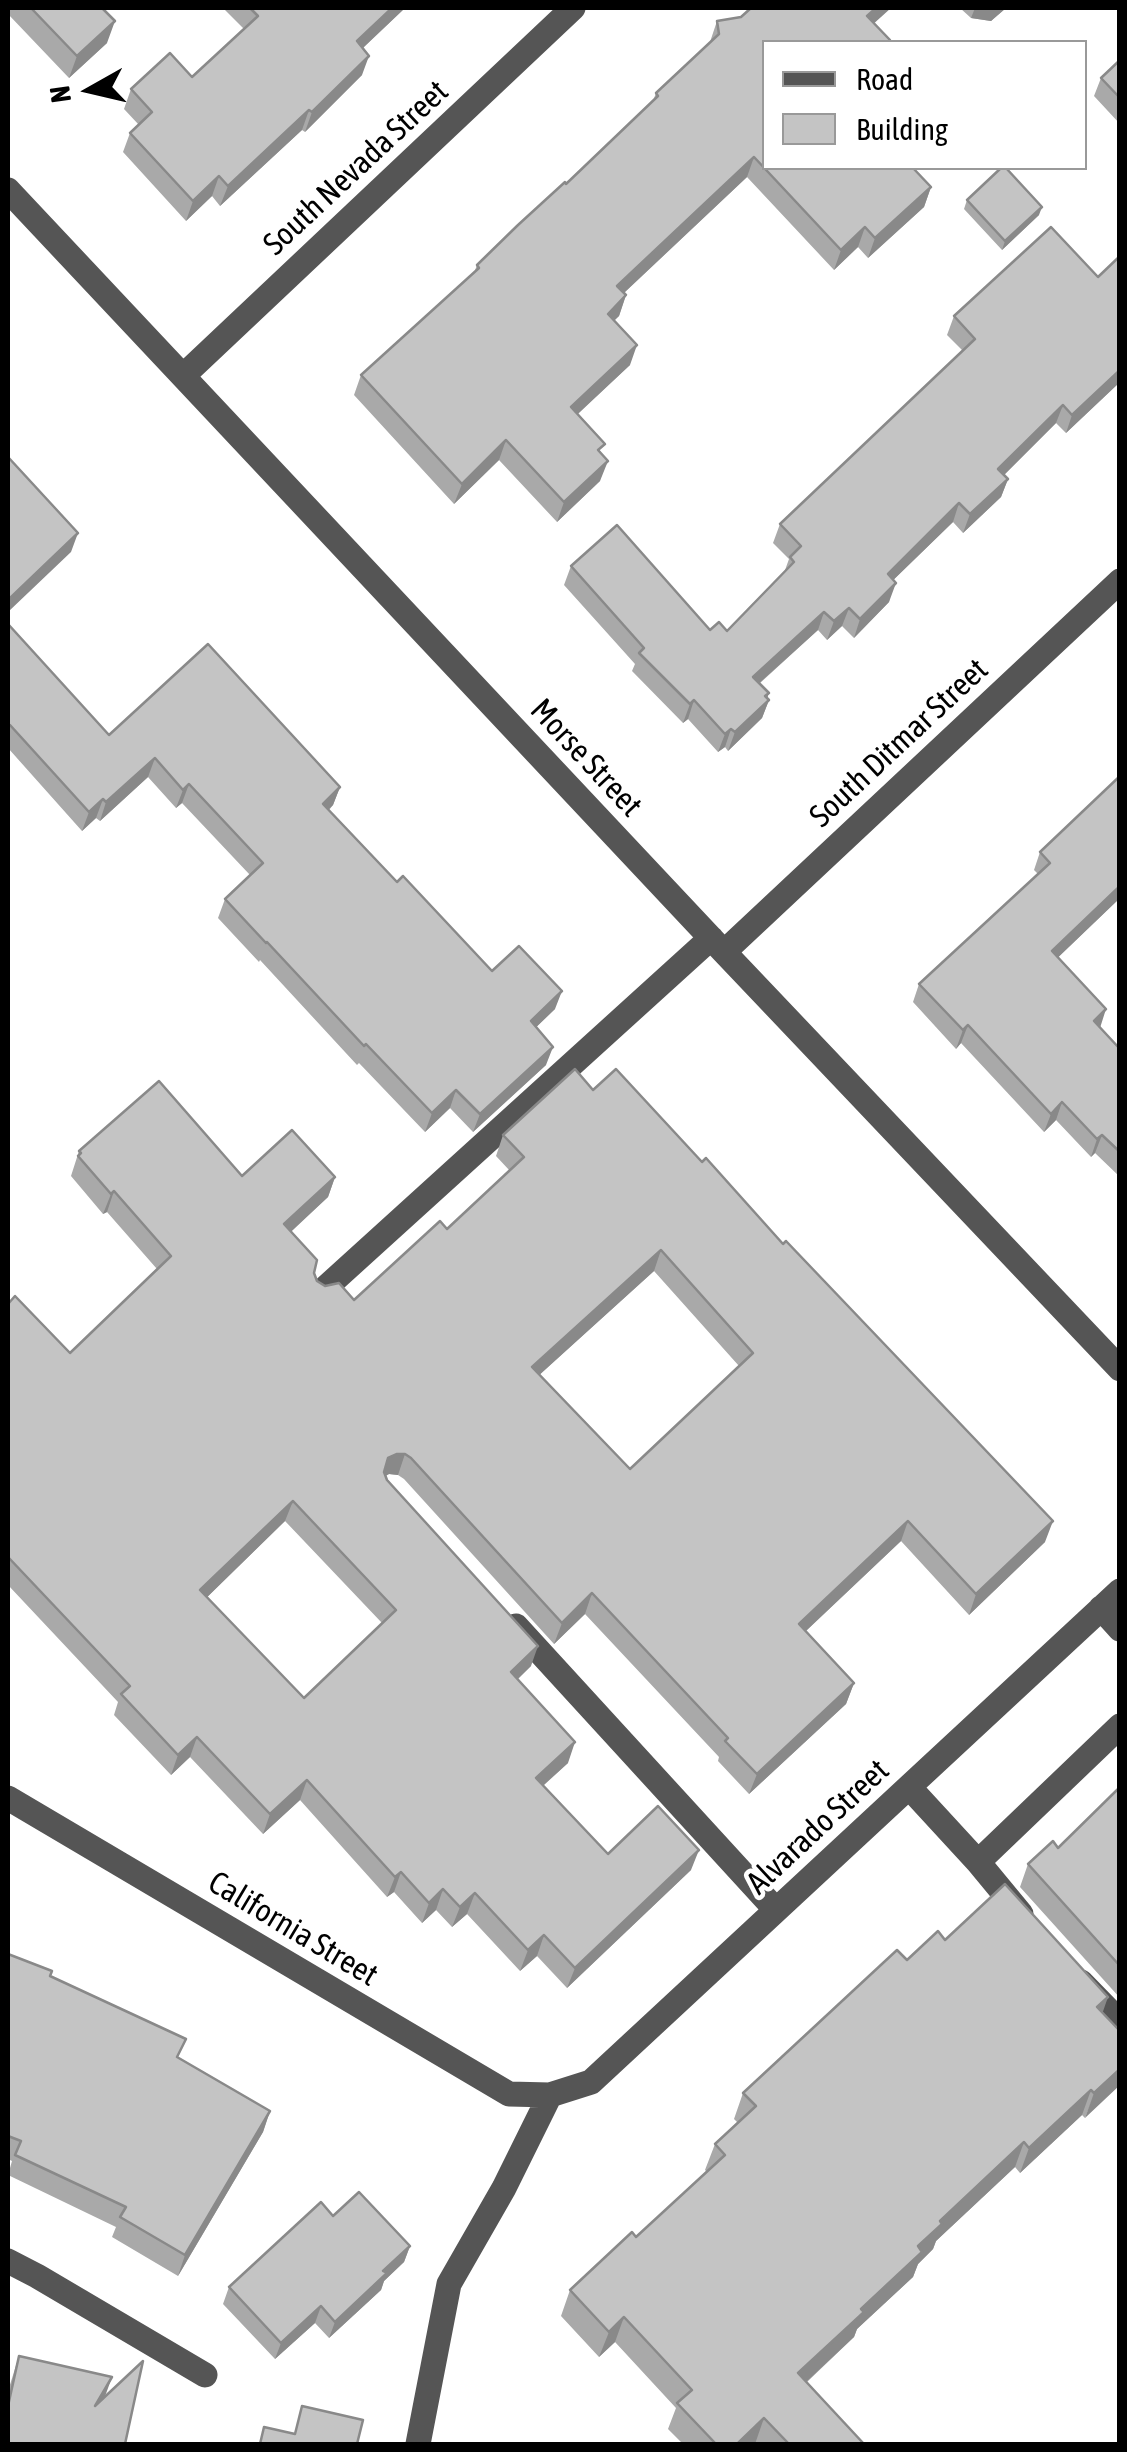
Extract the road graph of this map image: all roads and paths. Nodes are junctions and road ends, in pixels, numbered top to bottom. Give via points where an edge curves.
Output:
1 (573, 8) edge
2 (8, 190) edge
3 (184, 376) junction
4 (1120, 581) edge
5 (717, 945) junction
6 (322, 1291) edge
7 (1120, 1369) edge
8 (1110, 1599) edge
9 (498, 1606) edge
10 (1120, 1629) edge
11 (1120, 1726) edge
12 (908, 1787) junction
13 (8, 1798) edge
14 (978, 1862) junction
15 (776, 1910) junction
16 (1042, 1939) edge
17 (1068, 1968) edge
18 (1120, 2022) edge
19 (550, 2094) junction
20 (8, 2261) edge
21 (204, 2375) dead end
22 (418, 2444) edge

1 - 3 street, South Nevada Street
2 - 3 street, Morse Street
3 - 5 street, Morse Street
4 - 5 street, South Ditmar Street
5 - 6 street, South Ditmar Street
5 - 7 street, Morse Street
8 - 10 street
8 - 12 street, Alvarado Street
9 - 15 street
11 - 14 street
12 - 14 street
12 - 15 street, Alvarado Street
13 - 19 street, California Street via 508,2094
14 - 16 street
15 - 19 street, Alvarado Street via 590,2082
17 - 18 street
19 - 22 street via 448,2284
20 - 21 street

